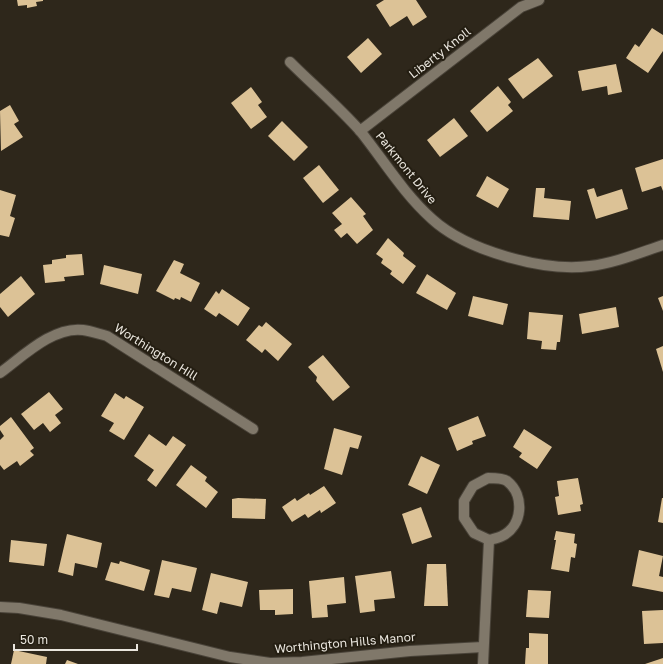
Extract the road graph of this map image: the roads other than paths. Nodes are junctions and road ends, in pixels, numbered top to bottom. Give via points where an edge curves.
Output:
1 (539, 0) edge
2 (290, 62) dead end
3 (360, 131) junction
4 (663, 245) edge
5 (0, 373) edge
6 (253, 429) dead end
7 (490, 540) junction
8 (0, 607) edge
9 (483, 647) junction
10 (483, 664) edge

1 - 3 street, Liberty Knoll via 521,7
2 - 3 street, Parkmont Drive
3 - 4 street, Parkmont Drive via 432,220 463,241 495,254 555,266 589,266 616,261
5 - 6 street, Worthington Hill via 56,334 82,330 107,336
7 - 7 street via 474,533 464,518 464,501 473,486 488,478 506,480 515,490 519,502 519,515 512,527 502,536
7 - 9 street
8 - 9 street, Worthington Hills Manor via 61,615 230,657 270,663
9 - 10 street

